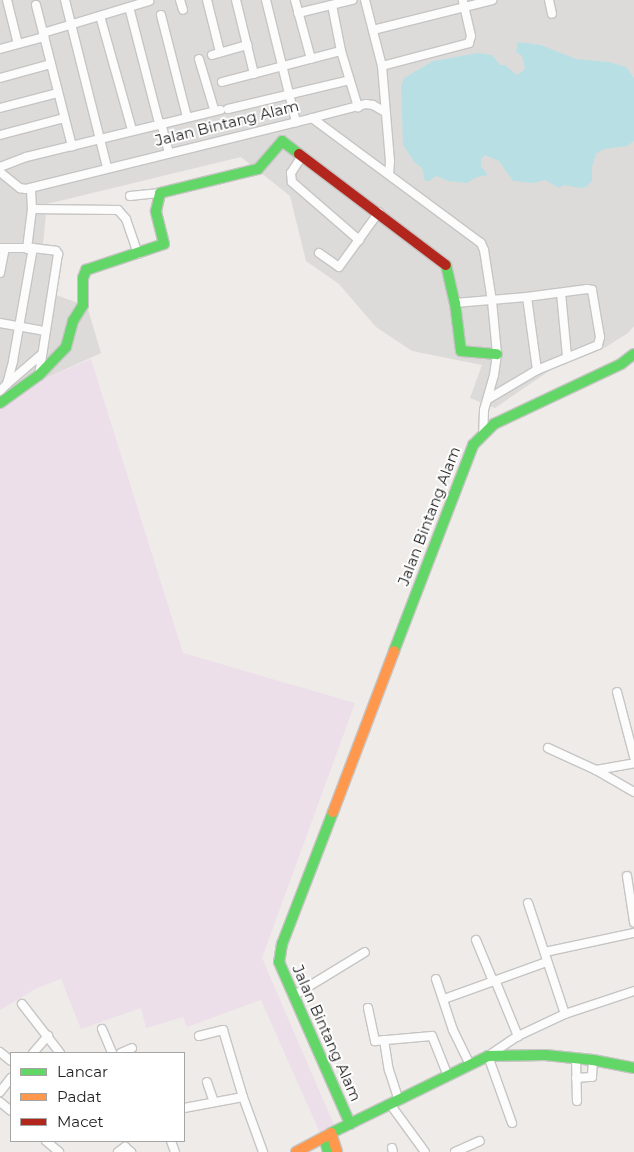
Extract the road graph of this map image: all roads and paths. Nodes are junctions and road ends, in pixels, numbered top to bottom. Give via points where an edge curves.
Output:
1 (7, 0) edge
2 (65, 0) edge
3 (180, 0) edge
4 (207, 0) edge
5 (236, 0) edge
6 (266, 0) edge
7 (295, 0) edge
8 (349, 0) edge
9 (365, 0) edge
10 (492, 0) edge
11 (549, 0) edge
12 (149, 1) edge
13 (464, 3) edge
14 (36, 5) dead end
15 (332, 5) junction
16 (129, 7) junction
17 (182, 10) dead end
18 (298, 14) junction
19 (552, 14) dead end
20 (161, 15) dead end
21 (100, 16) junction
22 (70, 24) junction
23 (373, 30) junction
24 (43, 35) junction
25 (18, 44) junction
26 (248, 45) junction
27 (0, 49) edge
28 (341, 51) junction
29 (199, 59) dead end
30 (311, 59) junction
31 (51, 64) junction
32 (382, 66) junction
33 (282, 67) junction
34 (254, 74) junction
35 (0, 78) edge
36 (350, 80) junction
37 (222, 82) dead end
38 (58, 93) junction
39 (288, 94) junction
40 (358, 106) junction
41 (0, 108) edge
42 (220, 109) junction
43 (385, 112) junction
44 (187, 117) junction
45 (64, 118) junction
46 (312, 118) junction
47 (296, 122) junction
48 (160, 123) junction
49 (132, 130) junction
50 (0, 135) edge
51 (100, 139) junction
52 (72, 146) junction
53 (168, 153) junction
54 (302, 156) junction
55 (0, 166) edge
56 (107, 167) junction
57 (0, 172) edge
58 (389, 174) junction
59 (31, 188) junction
60 (160, 193) junction
61 (130, 196) dead end
62 (32, 209) junction
63 (379, 212) junction
64 (360, 240) junction
65 (3, 248) edge
66 (30, 249) junction
67 (319, 253) dead end
68 (138, 254) junction
69 (0, 273) edge
70 (560, 293) junction
71 (527, 297) junction
72 (492, 301) junction
73 (455, 303) junction
74 (0, 323) edge
75 (18, 326) junction
76 (46, 332) junction
77 (42, 354) junction
78 (497, 354) junction
79 (634, 354) edge
80 (567, 356) junction
81 (537, 370) junction
82 (39, 374) junction
83 (7, 384) junction
84 (0, 391) edge
85 (488, 399) junction
86 (0, 403) edge
87 (483, 433) junction
88 (617, 692) dead end
89 (548, 748) dead end
90 (634, 757) edge
91 (634, 763) edge
92 (596, 770) junction
93 (634, 792) edge
94 (627, 876) dead end
95 (528, 903) dead end
96 (634, 922) edge
97 (634, 933) edge
98 (476, 940) dead end
99 (365, 952) dead end
100 (545, 952) junction
101 (547, 962) junction
102 (436, 979) dead end
103 (494, 980) junction
104 (634, 991) edge
105 (293, 996) junction
106 (444, 999) junction
107 (22, 1004) dead end
108 (368, 1008) dead end
109 (565, 1014) junction
110 (102, 1029) dead end
111 (48, 1036) junction
112 (199, 1036) dead end
113 (518, 1036) junction
114 (384, 1040) junction
115 (132, 1048) dead end
116 (0, 1052) edge
117 (34, 1052) edge
118 (59, 1052) edge
119 (112, 1052) edge
120 (123, 1052) edge
121 (488, 1056) junction
122 (576, 1058) junction
123 (10, 1060) edge
124 (593, 1060) junction
125 (470, 1065) junction
126 (634, 1068) edge
127 (448, 1076) junction
128 (576, 1078) junction
129 (10, 1079) edge
130 (207, 1082) dead end
131 (0, 1092) edge
132 (243, 1096) junction
133 (576, 1101) dead end
134 (0, 1102) edge
135 (214, 1102) junction
136 (395, 1102) junction
137 (185, 1108) edge
138 (10, 1110) edge
139 (512, 1123) dead end
140 (350, 1124) junction
141 (327, 1135) junction
142 (480, 1141) dead end
143 (47, 1142) edge
144 (59, 1152) edge
145 (118, 1152) edge
146 (131, 1152) edge
147 (263, 1152) edge
148 (296, 1152) edge
149 (328, 1152) edge
150 (337, 1152) edge
151 (425, 1152) edge
152 (456, 1152) edge

1 - 25 street
2 - 22 street
3 - 17 street
4 - 26 street via 216,54
5 - 26 street
6 - 33 street
7 - 18 street
8 - 15 street
9 - 23 street
10 - 13 street
11 - 19 street
12 - 16 street
13 - 23 street
13 - 32 street via 471,36 469,44
14 - 24 street
15 - 18 street
15 - 28 street
16 - 21 street
16 - 48 street
18 - 30 street
20 - 44 street
21 - 22 street
21 - 49 street
22 - 24 street
22 - 51 street
23 - 32 street
24 - 25 street
24 - 31 street
25 - 27 street
26 - 34 street
28 - 30 street
28 - 36 street
29 - 42 street
30 - 33 street
31 - 35 street
31 - 38 street
32 - 43 street
33 - 34 street
33 - 39 street
34 - 37 street
36 - 39 street
36 - 40 street
38 - 41 street
38 - 45 street
39 - 42 street
39 - 47 street
40 - 43 street via 373,105
40 - 46 street
42 - 44 street
43 - 58 street
44 - 48 street
45 - 50 street
45 - 52 street
46 - 47 street, Jalan Bintang Alam
46 - 58 street, Jalan Bintang Alam
47 - 53 street, Jalan Bintang Alam
48 - 49 street
48 - 53 street
49 - 51 street
51 - 52 street
51 - 56 street
52 - 55 street
53 - 56 street, Jalan Bintang Alam
54 - 60 street via 282,141 261,167
54 - 63 street
54 - 64 street via 291,174 292,182
56 - 59 street, Jalan Bintang Alam
57 - 59 street via 20,188
58 - 72 street, Jalan Bintang Alam via 481,244
59 - 62 street
60 - 61 street
60 - 68 street via 156,210 164,244
62 - 66 street
62 - 68 street via 118,210 126,220
63 - 64 street
63 - 73 street via 444,262
64 - 67 street via 338,268
65 - 66 street
65 - 69 street
66 - 75 street
66 - 76 street via 56,251 58,254
68 - 82 street via 86,270 83,305 74,318 68,343
70 - 71 street
70 - 80 street
70 - 80 street via 592,290 600,337 594,348
71 - 72 street
71 - 81 street
72 - 73 street
72 - 78 street, Jalan Bintang Alam
73 - 78 street via 461,351
74 - 75 street
75 - 76 street
75 - 83 street
76 - 77 street
77 - 82 street
77 - 83 street
78 - 85 street, Jalan Bintang Alam
79 - 87 street via 621,364 506,417
80 - 81 street
81 - 85 street
82 - 86 street
83 - 84 street
85 - 87 street, Jalan Bintang Alam via 482,420
87 - 105 street, Jalan Bintang Alam via 467,457 282,944 279,961
88 - 90 street
89 - 92 street
91 - 92 street
92 - 93 street
94 - 96 street
95 - 100 street
97 - 100 street
98 - 103 street
99 - 105 street
100 - 101 street
101 - 103 street
101 - 109 street
102 - 106 street
103 - 106 street
103 - 113 street
104 - 109 street
105 - 140 street, Jalan Bintang Alam
106 - 125 street via 453,1030
107 - 111 street
108 - 114 street via 374,1039
109 - 113 street
110 - 119 street
111 - 117 street
111 - 118 street
112 - 132 street via 224,1030
113 - 121 street
114 - 127 street via 432,1036
114 - 136 street
115 - 120 street
116 - 123 street
121 - 122 street via 522,1054
121 - 125 street
121 - 139 street
122 - 124 street
122 - 128 street
124 - 126 street
124 - 128 street via 592,1077
125 - 127 street
127 - 136 street
128 - 133 street
129 - 131 street
130 - 135 street
132 - 135 street
132 - 147 street
134 - 138 street
135 - 137 street
136 - 140 street
136 - 151 street
140 - 141 street
141 - 148 street
141 - 149 street
141 - 150 street
142 - 152 street
143 - 144 street
145 - 146 street via 125,1147

